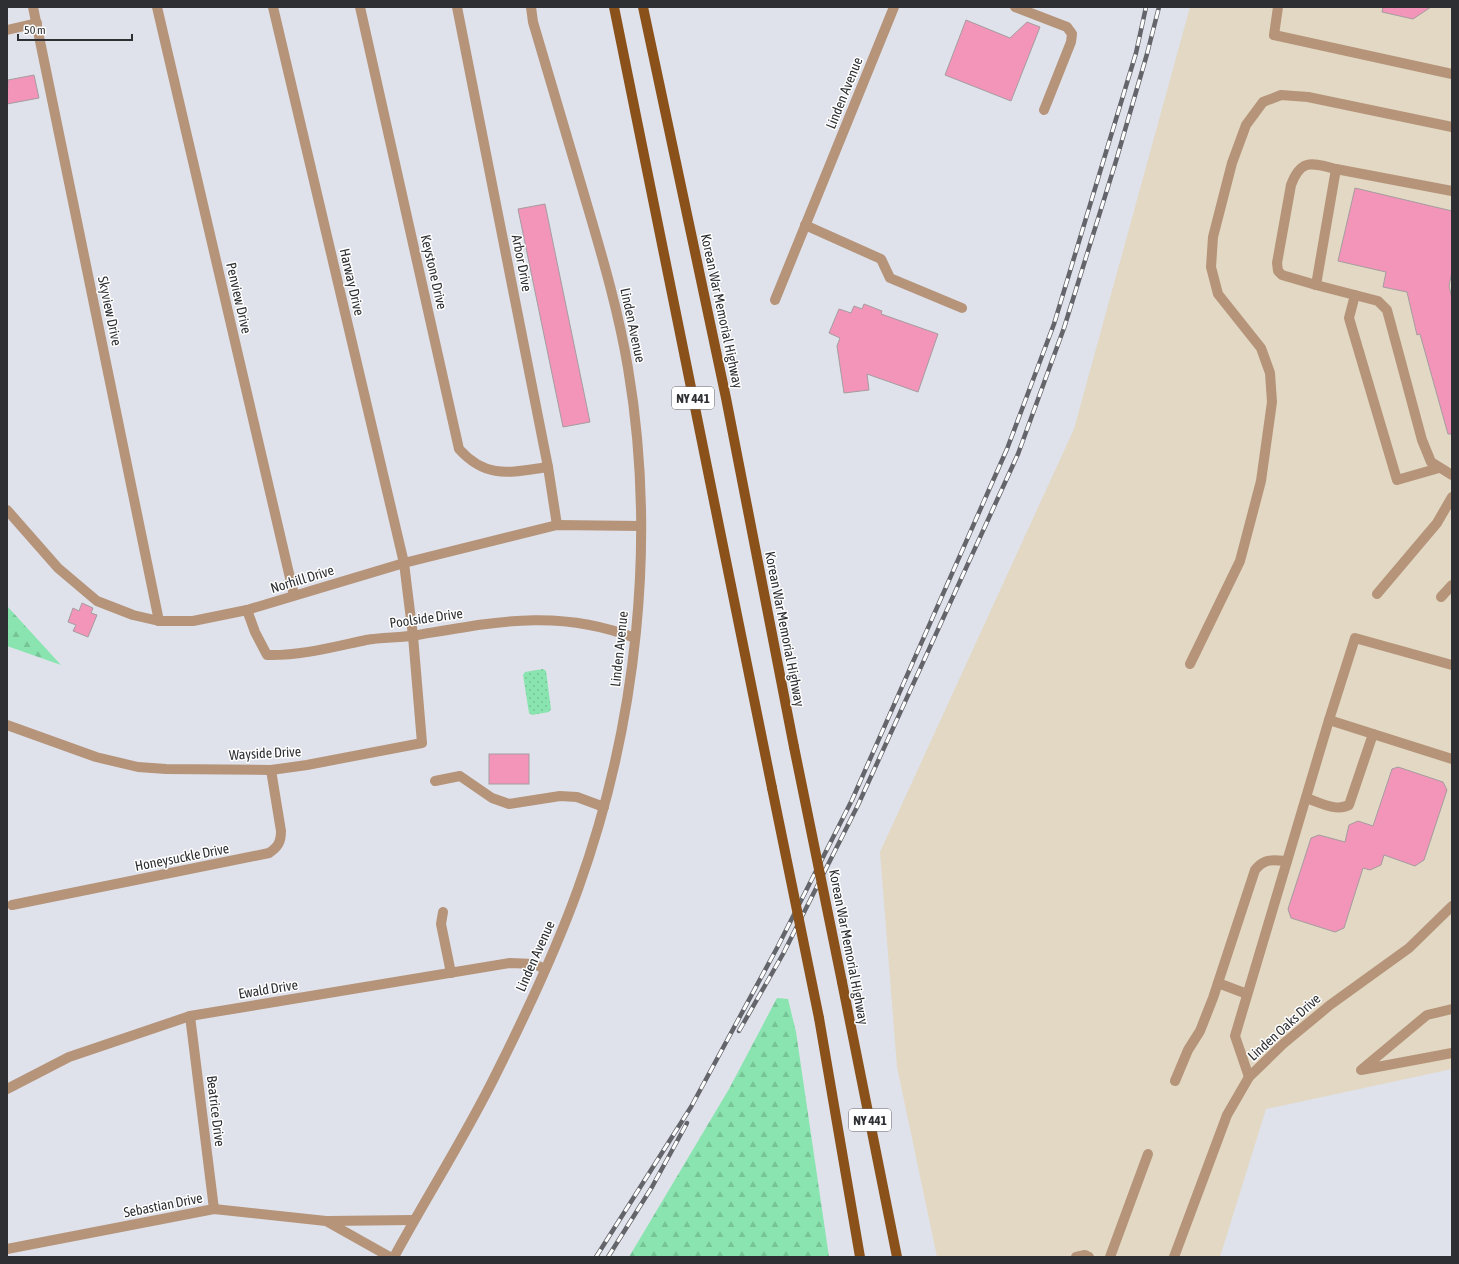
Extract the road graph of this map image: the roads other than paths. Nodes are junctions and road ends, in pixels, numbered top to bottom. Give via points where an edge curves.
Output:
1 (34, 7) edge
2 (157, 7) edge
3 (273, 7) edge
4 (360, 7) edge
5 (457, 7) edge
6 (531, 7) edge
7 (614, 7) edge
8 (643, 7) edge
9 (894, 7) edge
10 (1015, 7) edge
11 (1278, 7) edge
12 (37, 23) junction
13 (7, 30) edge
14 (1452, 74) edge
15 (1044, 110) dead end
16 (1452, 127) edge
17 (1336, 169) junction
18 (1452, 190) edge
19 (805, 225) junction
20 (1316, 285) junction
21 (1355, 295) junction
22 (774, 300) dead end
23 (962, 308) dead end
24 (548, 467) junction
25 (1439, 468) junction
26 (1452, 475) edge
27 (1452, 497) edge
28 (7, 510) edge
29 (557, 525) junction
30 (641, 526) junction
31 (404, 563) junction
32 (1452, 585) edge
33 (1376, 594) dead end
34 (294, 595) junction
35 (1441, 597) dead end
36 (247, 610) junction
37 (160, 620) junction
38 (413, 636) junction
39 (635, 638) junction
40 (1190, 664) dead end
41 (1452, 665) edge
42 (1329, 720) junction
43 (7, 725) edge
44 (1373, 734) junction
45 (1452, 759) edge
46 (271, 770) junction
47 (435, 781) dead end
48 (1306, 798) junction
49 (604, 807) junction
50 (1287, 861) junction
51 (12, 905) dead end
52 (443, 912) dead end
53 (1450, 912) edge
54 (545, 969) junction
55 (451, 973) junction
56 (1218, 983) junction
57 (1247, 994) junction
58 (1452, 1009) edge
59 (190, 1016) junction
60 (1452, 1053) edge
61 (1249, 1077) junction
62 (1175, 1081) dead end
63 (7, 1089) edge
64 (1148, 1154) dead end
65 (214, 1209) junction
66 (414, 1220) junction
67 (326, 1221) junction
68 (7, 1249) edge
69 (390, 1257) edge
70 (394, 1257) edge
71 (860, 1257) edge
72 (897, 1257) edge
73 (1076, 1257) edge
74 (1089, 1257) edge
75 (1110, 1257) edge
76 (1174, 1257) edge

1 - 12 street, Skyview Drive
2 - 34 street, Penview Drive
3 - 31 street, Harway Drive
4 - 24 street, Keystone Drive via 459,449 471,462 500,473
5 - 24 street, Arbor Drive
6 - 30 street, Linden Avenue via 533,22 603,259 621,334 634,412
7 - 71 main road, NY 441, bridge via 819,1018
8 - 72 main road, Korean War Memorial Highway / NY 441, bridge via 726,398
9 - 19 street, Linden Avenue
10 - 15 street via 1067,27 1072,34
11 - 14 street via 1274,35
12 - 13 street
12 - 37 street, Skyview Drive
16 - 40 street via 1308,97 1281,95 1263,102 1246,125 1232,163 1213,236 1211,267 1218,294 1261,348 1270,373 1272,402 1261,481 1240,561
17 - 18 street
17 - 20 street
17 - 20 street via 1307,164 1294,176 1277,263 1278,271 1282,275
19 - 22 street, Linden Avenue
19 - 23 street via 881,259 890,278
20 - 21 street
21 - 25 street via 1378,301 1387,310 1422,440 1431,462
21 - 25 street via 1349,318 1397,480
24 - 29 street, Arbor Drive
25 - 26 street
27 - 33 street via 1437,523
28 - 37 street, Norhill Drive via 58,568 97,601 132,615
29 - 30 street, Norhill Drive
29 - 31 street, Norhill Drive
30 - 39 street, Linden Avenue
31 - 34 street, Norhill Drive
31 - 38 street, Harway Drive
32 - 35 street
34 - 36 street, Norhill Drive
36 - 37 street, Norhill Drive via 193,621
36 - 38 street, Poolside Drive via 267,655 289,655 368,640
38 - 39 street, Poolside Drive via 519,620 557,619 614,630
38 - 46 street, Wayside Drive via 422,743
39 - 49 street, Linden Avenue via 623,720
41 - 42 street via 1355,638
42 - 44 street
42 - 48 street
43 - 46 street, Wayside Drive via 96,757 138,767
44 - 45 street
44 - 48 street via 1349,805 1338,808
46 - 51 street, Honeysuckle Drive via 281,840 277,848 269,853
47 - 49 street via 460,776 492,798 509,804 560,796 577,797
48 - 50 street
49 - 54 street, Linden Avenue via 577,892
50 - 56 street via 1261,862 1255,870
50 - 57 street
52 - 55 street via 441,924
53 - 61 street, Linden Oaks Drive via 1409,948 1330,1005 1283,1044
54 - 55 street, Ewald Drive via 534,964 510,964
54 - 66 street, Linden Avenue via 496,1074
55 - 59 street, Ewald Drive
56 - 57 street
56 - 62 street via 1200,1031 1188,1050
57 - 61 street via 1235,1036
58 - 60 street via 1427,1015 1362,1070
59 - 63 street, Ewald Drive via 70,1056
59 - 65 street, Beatrice Drive
61 - 76 street, Linden Oaks Drive via 1227,1115
64 - 75 street
65 - 67 street, Sebastian Drive
65 - 68 street, Sebastian Drive
66 - 67 street, Sebastian Drive
66 - 70 street, Linden Avenue
67 - 69 street, Sebastian Drive
73 - 74 street

